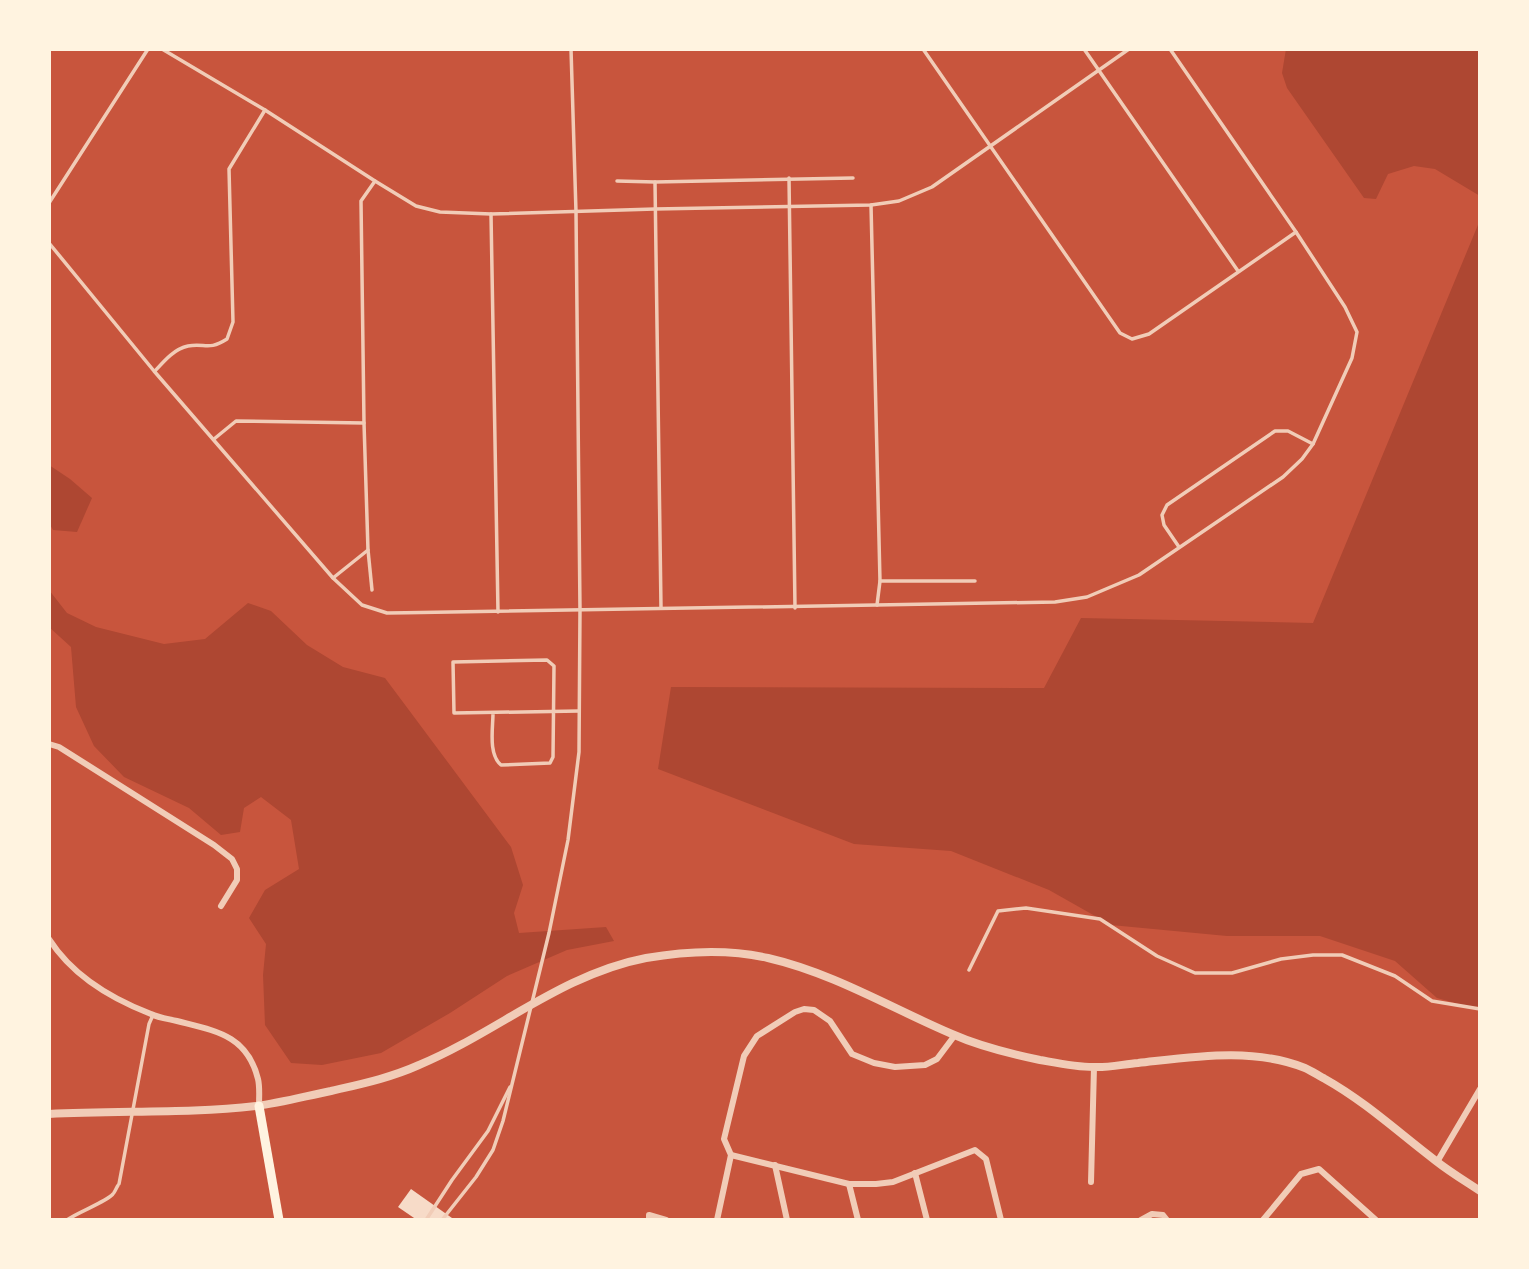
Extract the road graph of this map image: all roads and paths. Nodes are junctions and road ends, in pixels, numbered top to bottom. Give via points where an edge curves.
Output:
1 (148, 49) edge
2 (162, 49) edge
3 (571, 49) edge
4 (923, 49) edge
5 (1084, 49) edge
6 (1129, 49) edge
7 (1170, 49) edge
8 (1098, 70) junction
9 (265, 110) junction
10 (991, 145) junction
11 (789, 178) junction
12 (853, 178) dead end
13 (375, 181) junction
14 (617, 181) dead end
15 (655, 182) junction
16 (49, 189) edge
17 (55, 192) junction
18 (49, 203) edge
19 (871, 205) junction
20 (791, 207) junction
21 (655, 209) junction
22 (576, 212) junction
23 (491, 214) junction
24 (1296, 232) junction
25 (49, 243) edge
26 (1238, 271) junction
27 (154, 371) junction
28 (364, 423) junction
29 (214, 439) junction
30 (1313, 444) junction
31 (1179, 547) junction
32 (368, 550) junction
33 (333, 578) junction
34 (880, 581) junction
35 (975, 581) dead end
36 (372, 590) dead end
37 (877, 605) junction
38 (661, 608) junction
39 (796, 608) junction
40 (580, 610) junction
41 (498, 612) junction
42 (553, 711) junction
43 (579, 711) junction
44 (493, 713) junction
45 (49, 744) edge
46 (221, 906) dead end
47 (49, 939) edge
48 (969, 970) dead end
49 (1480, 1009) edge
50 (153, 1015) junction
51 (955, 1035) junction
52 (1094, 1068) junction
53 (514, 1079) junction
54 (1480, 1089) edge
55 (259, 1106) junction
56 (49, 1114) edge
57 (731, 1154) junction
58 (1437, 1162) junction
59 (775, 1166) junction
60 (915, 1173) junction
61 (1091, 1182) dead end
62 (849, 1184) junction
63 (1480, 1191) edge
64 (1266, 1219) edge
65 (67, 1220) edge
66 (279, 1220) edge
67 (426, 1220) edge
68 (442, 1220) edge
69 (649, 1220) edge
70 (666, 1220) edge
71 (717, 1220) edge
72 (787, 1220) edge
73 (858, 1220) edge
74 (928, 1220) edge
75 (1001, 1220) edge
76 (1141, 1220) edge
77 (1167, 1220) edge
78 (1376, 1220) edge

1 - 17 lane
2 - 9 lane
3 - 22 lane
4 - 10 lane
5 - 8 lane
6 - 8 lane
7 - 24 lane
8 - 10 lane
8 - 26 lane
9 - 13 lane
9 - 27 lane via 229,169 233,322 227,340 216,346 187,346
10 - 19 lane via 932,187 899,201
10 - 26 lane via 1120,332 1132,339 1149,334
11 - 12 lane
11 - 15 lane
11 - 20 lane
13 - 23 lane via 416,206
13 - 28 lane via 361,201
14 - 15 lane
15 - 21 lane
16 - 17 lane
17 - 18 lane
19 - 20 lane
19 - 34 lane
20 - 21 lane
20 - 39 lane
21 - 22 lane
21 - 38 lane
22 - 23 lane
22 - 40 lane
23 - 41 lane
24 - 26 lane
24 - 30 lane via 1357,332 1352,358
25 - 27 lane
27 - 29 lane
28 - 29 lane via 236,421
28 - 32 lane
29 - 33 lane
30 - 31 lane via 1283,477
30 - 31 lane via 1288,431 1275,431 1167,505 1164,524
31 - 37 lane via 1139,575 1087,597 1055,602
32 - 33 lane
32 - 36 lane
33 - 41 lane via 362,605 387,613
34 - 35 lane
34 - 37 lane
37 - 39 lane
38 - 39 lane
38 - 40 lane
40 - 41 lane
40 - 43 lane
42 - 43 lane
42 - 44 lane
42 - 44 lane via 550,763 500,765 494,755
42 - 44 lane via 554,666 547,660 453,662 454,713
43 - 53 lane via 568,840
45 - 46 street via 232,859 237,880
47 - 50 street via 77,972 106,993
48 - 49 lane via 998,911 1026,908 1100,919 1157,956 1195,973 1232,973 1281,959 1342,955 1395,976 1432,1001
50 - 55 street via 234,1040 250,1057 259,1081
50 - 65 lane via 118,1184 104,1201
51 - 52 street via 1039,1060
51 - 55 street via 812,971 769,958 739,953 675,954 642,958 583,979 466,1043 379,1080
51 - 57 street via 937,1059 895,1068 852,1054 823,1015 814,1010 795,1012 757,1036 744,1056 724,1139
52 - 58 street via 1238,1055 1305,1068 1350,1093
52 - 61 street
53 - 67 lane via 488,1131
53 - 68 lane via 493,1150
54 - 58 street
55 - 56 street
55 - 66 main road
57 - 59 street
57 - 71 street
58 - 63 street
59 - 62 street
59 - 72 street
60 - 62 street via 893,1182
60 - 74 street
60 - 75 street via 975,1150 986,1159
62 - 73 street
64 - 78 street via 1301,1174 1319,1169
69 - 70 street via 649,1215
76 - 77 street via 1152,1214

